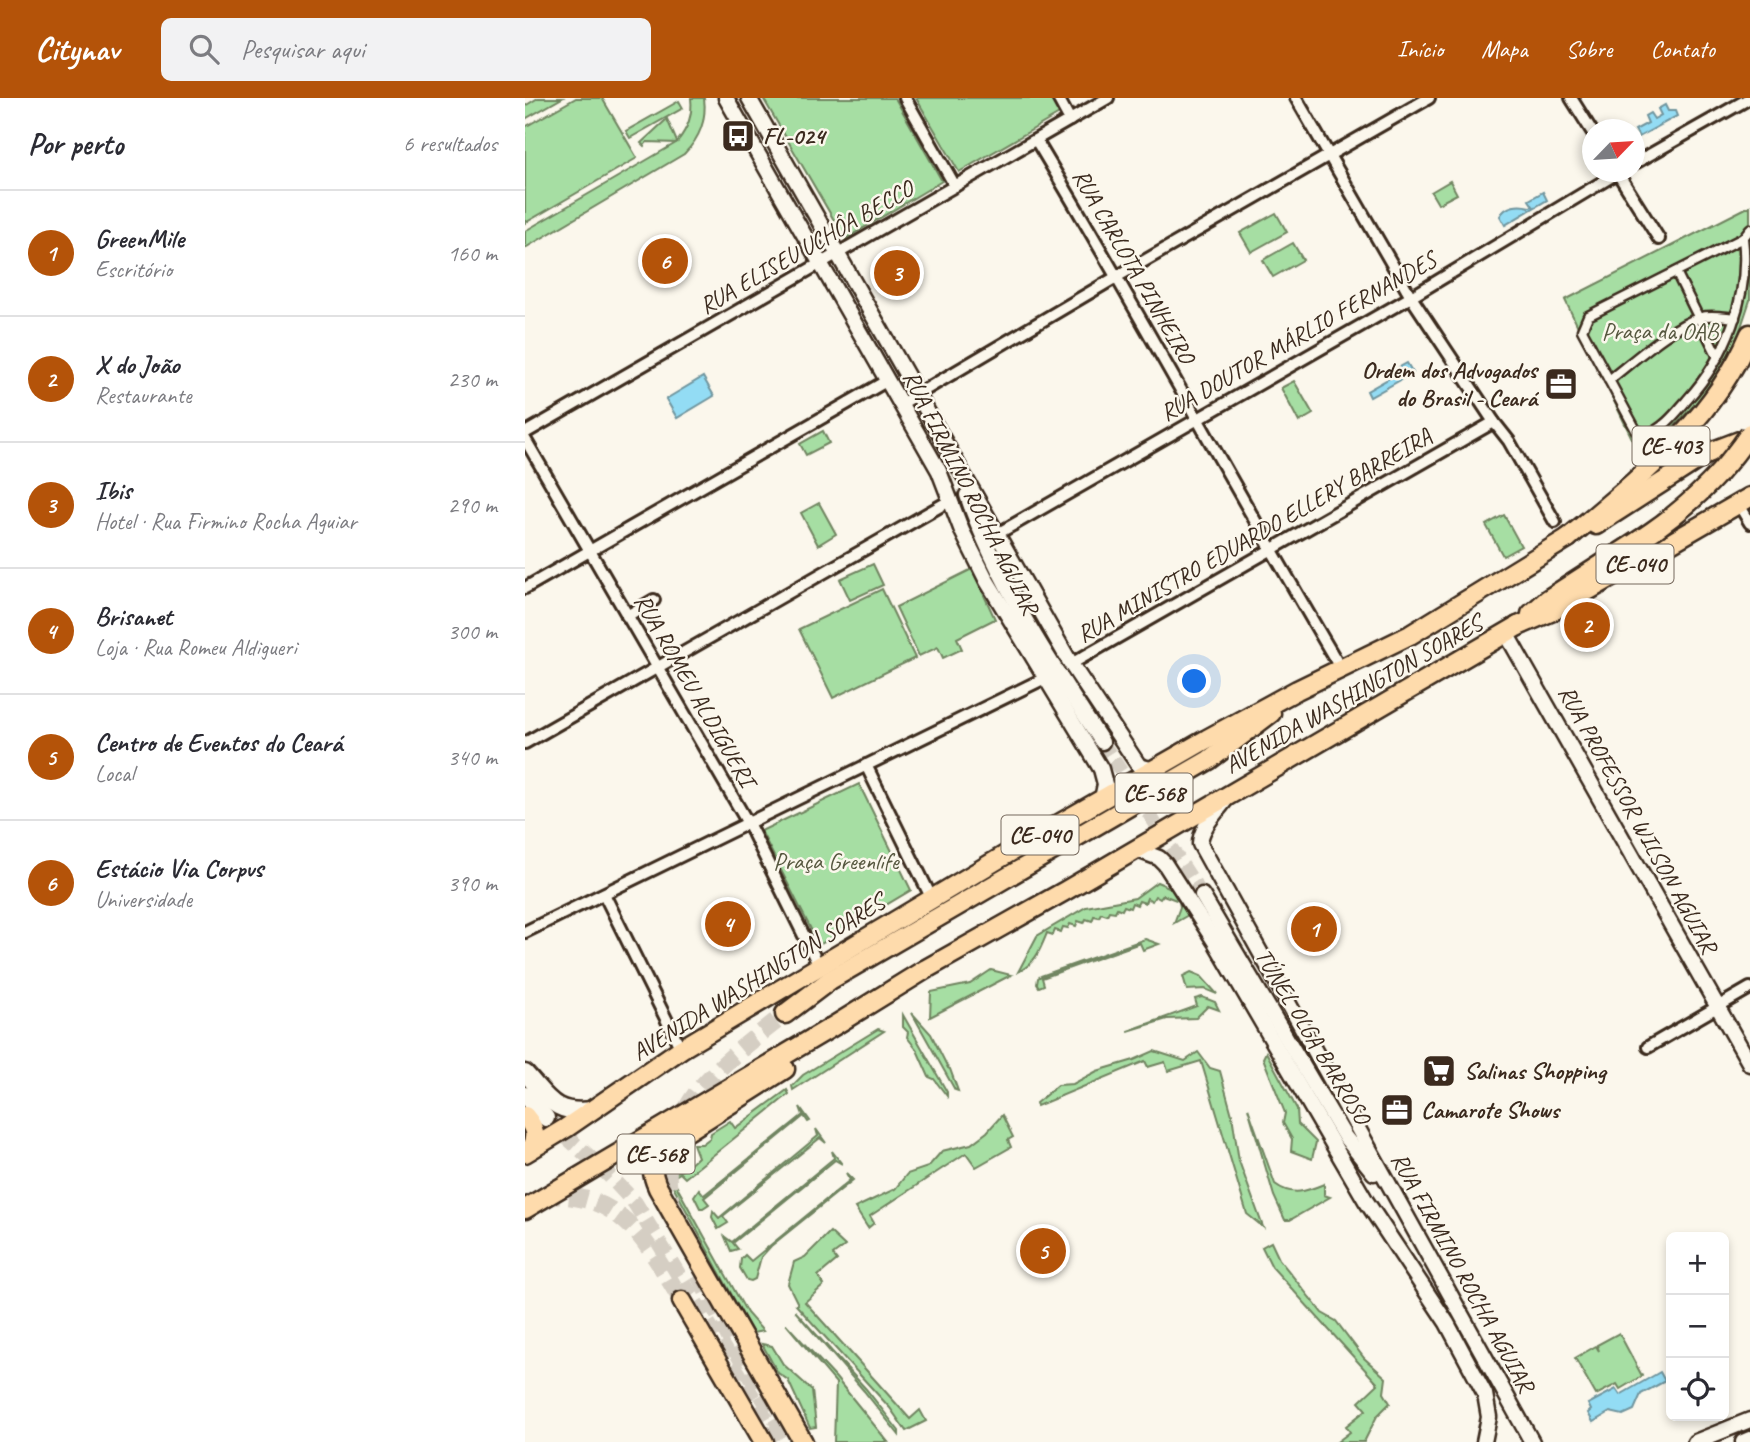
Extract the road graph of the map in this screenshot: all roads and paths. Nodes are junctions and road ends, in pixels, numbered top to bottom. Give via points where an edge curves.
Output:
1 (726, 98) edge
2 (749, 98) edge
3 (905, 98) edge
4 (1058, 98) edge
5 (1108, 98) edge
6 (1296, 98) edge
7 (1429, 98) edge
8 (1571, 98) edge
9 (1750, 98) edge
10 (1584, 119) edge
11 (1070, 120) junction
12 (1036, 140) junction
13 (1329, 155) junction
14 (1645, 157) edge
15 (1601, 182) edge
16 (1624, 182) edge
17 (955, 186) junction
18 (1750, 229) edge
19 (1743, 238) junction
20 (1659, 239) dead end
21 (837, 254) junction
22 (820, 262) junction
23 (1675, 272) junction
24 (1118, 276) junction
25 (1411, 297) junction
26 (1699, 318) junction
27 (1734, 318) junction
28 (1750, 334) edge
29 (1718, 357) junction
30 (888, 380) junction
31 (1609, 380) junction
32 (916, 394) junction
33 (901, 404) junction
34 (1198, 419) junction
35 (1494, 422) junction
36 (525, 433) edge
37 (1750, 435) edge
38 (525, 439) edge
39 (959, 469) junction
40 (951, 500) junction
41 (1744, 500) edge
42 (1555, 522) dead end
43 (1750, 523) edge
44 (997, 534) junction
45 (1568, 538) junction
46 (590, 550) junction
47 (1271, 550) junction
48 (525, 588) edge
49 (654, 600) dead end
50 (627, 616) junction
51 (1512, 629) junction
52 (1071, 664) junction
53 (657, 667) junction
54 (1341, 669) junction
55 (1045, 678) junction
56 (1297, 690) junction
57 (1102, 741) tunnel mouth
58 (525, 743) edge
59 (866, 765) junction
60 (1153, 770) junction
61 (1229, 795) junction
62 (1103, 799) junction
63 (749, 825) junction
64 (1135, 849) junction
65 (604, 894) junction
66 (1202, 895) tunnel mouth
67 (932, 899) junction
68 (525, 932) edge
69 (819, 966) junction
70 (926, 969) junction
71 (1750, 988) edge
72 (1718, 1007) junction
73 (785, 1014) tunnel mouth
74 (1648, 1047) dead end
75 (681, 1049) junction
76 (1750, 1064) edge
77 (525, 1073) edge
78 (525, 1095) edge
79 (593, 1110) junction
80 (525, 1116) edge
81 (546, 1118) tunnel mouth
82 (528, 1151) edge
83 (1393, 1193) junction
84 (525, 1209) edge
85 (682, 1301) tunnel mouth
86 (1750, 1420) edge
87 (1750, 1439) edge
88 (764, 1442) edge
89 (803, 1442) edge
90 (1484, 1442) edge
91 (1532, 1442) edge
92 (1695, 1442) edge
93 (1743, 1442) edge

1 - 22 street, RUA FIRMINO ROCHA AGUIAR
2 - 21 street, RUA FIRMINO ROCHA AGUIAR
3 - 17 street
4 - 11 street
5 - 11 street, RUA ELISEU UCHÔA BECCO
6 - 13 street
7 - 13 street
8 - 10 street
9 - 14 street
11 - 12 street, RUA ELISEU UCHÔA BECCO
12 - 17 street, RUA ELISEU UCHÔA BECCO
12 - 24 street, RUA CARLOTA PINHEIRO
13 - 24 street
13 - 25 street
15 - 25 street, RUA DOUTOR MÁRLIO FERNANDES
16 - 20 street
17 - 21 street, RUA ELISEU UCHÔA BECCO
18 - 19 street
19 - 23 street
19 - 27 street via 1746,261
21 - 22 street, RUA ELISEU UCHÔA BECCO
21 - 32 street, RUA FIRMINO ROCHA AGUIAR
22 - 30 street, RUA FIRMINO ROCHA AGUIAR
22 - 36 street, RUA ELISEU UCHÔA BECCO
23 - 26 street
23 - 31 street via 1588,316 1582,330
24 - 32 street
24 - 34 street, RUA CARLOTA PINHEIRO
25 - 34 street, RUA DOUTOR MÁRLIO FERNANDES
25 - 35 street
26 - 27 street
26 - 29 street
26 - 31 street via 1657,342
27 - 29 street
28 - 45 main road, AVENIDA WASHINGTON SOARES / CE-403 via 1729,377 1699,416 1650,467
29 - 31 street via 1701,385 1663,428 1647,435 1636,430
30 - 33 street, RUA FIRMINO ROCHA AGUIAR
30 - 46 street
32 - 33 street
32 - 39 street, RUA FIRMINO ROCHA AGUIAR
33 - 40 street, RUA FIRMINO ROCHA AGUIAR
34 - 44 street, RUA DOUTOR MÁRLIO FERNANDES
34 - 47 street, RUA CARLOTA PINHEIRO
35 - 42 street
35 - 47 street, RUA MINISTRO EDUARDO ELLERY BARREIRA
37 - 45 main road, AVENIDA WASHINGTON SOARES / CE-040 via 1708,453
37 - 51 main road, AVENIDA WASHINGTON SOARES / CE-403, bridge via 1704,491 1670,519 1548,599
38 - 46 street, RUA ROMEU ALDIGUERI
39 - 44 street, RUA FIRMINO ROCHA AGUIAR
39 - 57 street via 995,561
40 - 53 street
40 - 55 street, RUA FIRMINO ROCHA AGUIAR via 987,581
41 - 43 street
41 - 51 main road, AVENIDA WASHINGTON SOARES / CE-040 via 1553,611
44 - 52 street, RUA FIRMINO ROCHA AGUIAR
45 - 54 main road, AVENIDA WASHINGTON SOARES / CE-040 via 1451,612
46 - 48 street
46 - 50 street, RUA ROMEU ALDIGUERI
47 - 52 street, RUA MINISTRO EDUARDO ELLERY BARREIRA
47 - 54 street, RUA CARLOTA PINHEIRO
49 - 50 street
50 - 53 street, RUA ROMEU ALDIGUERI
51 - 61 main road, AVENIDA WASHINGTON SOARES / CE-040
51 - 72 street, RUA PROFESSOR WILSON AGUIAR
52 - 60 street, RUA FIRMINO ROCHA AGUIAR via 1139,766
53 - 58 street
53 - 63 street, RUA ROMEU ALDIGUERI
54 - 56 main road, AVENIDA WASHINGTON SOARES / CE-040
55 - 59 street
55 - 62 street, RUA FIRMINO ROCHA AGUIAR via 1101,769
56 - 60 main road, AVENIDA WASHINGTON SOARES / CE-040
56 - 73 main road, CE-568 via 1209,760 842,974
59 - 63 street
59 - 67 street
60 - 62 main road, AVENIDA WASHINGTON SOARES / CE-040
61 - 64 main road, AVENIDA WASHINGTON SOARES / CE-040
61 - 83 street, RUA FIRMINO ROCHA AGUIAR via 1203,830 1200,844
62 - 67 main road, AVENIDA WASHINGTON SOARES / CE-040
63 - 65 street
63 - 69 street, RUA ROMEU ALDIGUERI
64 - 70 main road, AVENIDA WASHINGTON SOARES / CE-040
64 - 90 street, RUA FIRMINO ROCHA AGUIAR via 1165,864 1366,1201 1447,1323 1485,1394 1489,1416
65 - 68 street
65 - 75 street
66 - 83 street, TÚNEL OLGA BARROSO via 1345,1137
67 - 69 main road, AVENIDA WASHINGTON SOARES / CE-040
69 - 75 main road, AVENIDA WASHINGTON SOARES / CE-040
70 - 84 main road, AVENIDA WASHINGTON SOARES / CE-040
70 - 89 main road, CE-568 via 895,996 688,1129 653,1160 658,1188
71 - 72 street
72 - 74 street
72 - 76 street, RUA PROFESSOR WILSON AGUIAR
75 - 79 main road, AVENIDA WASHINGTON SOARES / CE-040
77 - 79 main road via 558,1108
78 - 81 main road
79 - 82 main road, AVENIDA WASHINGTON SOARES / CE-040
80 - 82 main road via 536,1138
83 - 91 street, RUA FIRMINO ROCHA AGUIAR
85 - 88 main road
86 - 92 street
87 - 93 street

